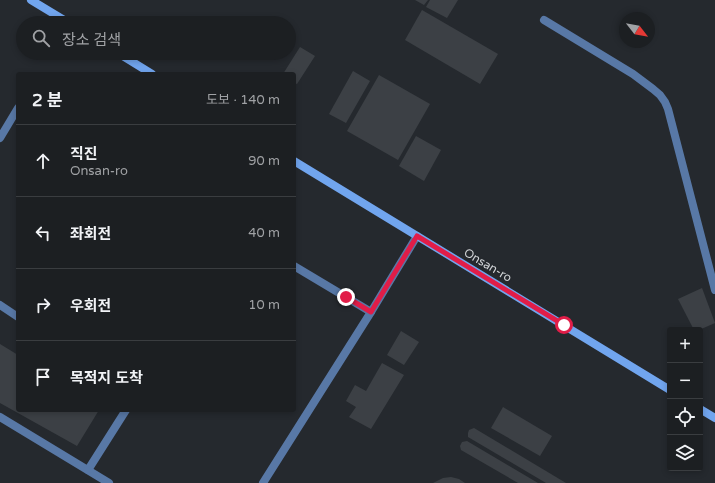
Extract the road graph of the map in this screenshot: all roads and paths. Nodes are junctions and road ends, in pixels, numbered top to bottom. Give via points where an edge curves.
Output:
1 (31, 0) edge
2 (57, 16) edge
3 (544, 20) dead end
4 (129, 60) edge
5 (149, 72) edge
6 (16, 111) edge
7 (0, 138) edge
8 (296, 162) edge
9 (417, 236) junction
10 (296, 267) edge
11 (715, 290) edge
12 (0, 305) edge
13 (371, 312) junction
14 (16, 316) edge
15 (667, 388) edge
16 (703, 410) edge
17 (125, 412) edge
18 (714, 415) edge
19 (0, 417) edge
20 (88, 470) junction
21 (109, 483) edge
22 (263, 483) edge

1 - 2 street
3 - 11 street via 633,74 665,102
4 - 5 street
6 - 7 street
8 - 9 street, Onsan-ro
9 - 13 street
9 - 15 street, Onsan-ro
10 - 13 street
12 - 14 street
13 - 22 street
16 - 18 street
17 - 20 street
19 - 20 street
20 - 21 street

